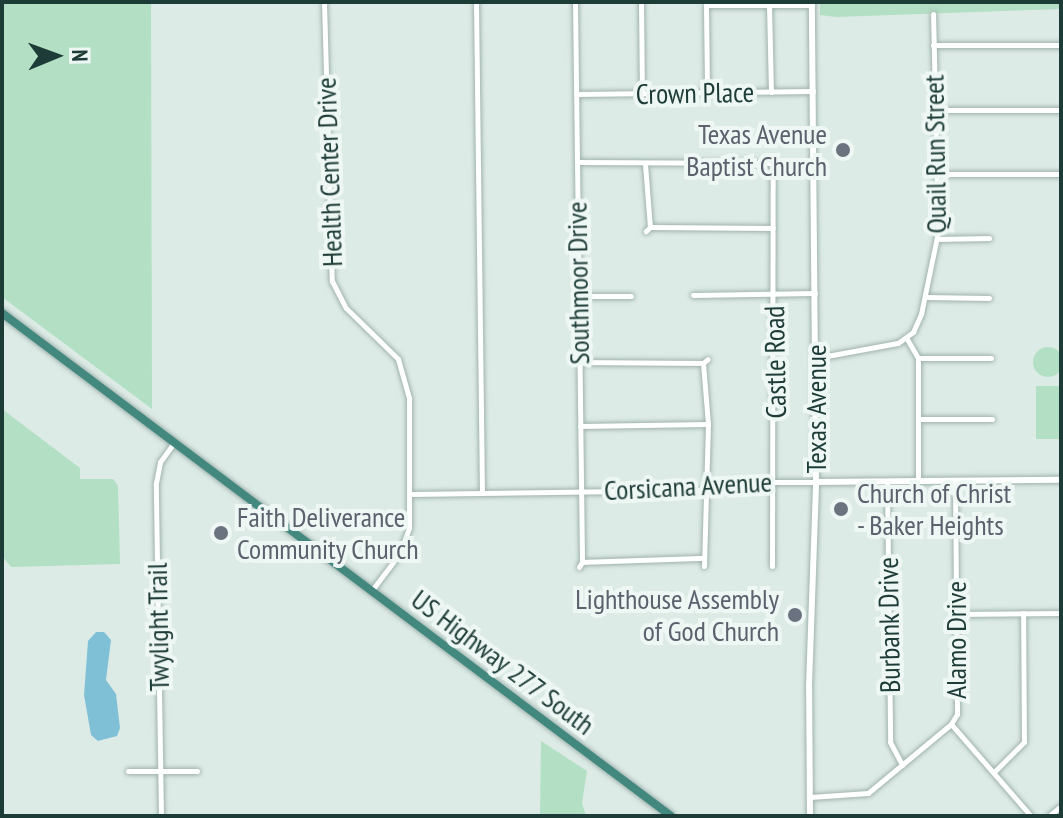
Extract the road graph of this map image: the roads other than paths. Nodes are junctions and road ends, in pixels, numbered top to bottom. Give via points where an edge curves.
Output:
1 (324, 2) edge
2 (476, 2) edge
3 (575, 2) edge
4 (641, 2) edge
5 (812, 3) edge
6 (706, 4) edge
7 (769, 5) junction
8 (933, 14) dead end
9 (933, 45) junction
10 (1061, 45) edge
11 (813, 91) junction
12 (771, 92) junction
13 (707, 93) junction
14 (576, 94) junction
15 (642, 94) junction
16 (934, 110) junction
17 (1061, 110) edge
18 (577, 162) junction
19 (645, 164) junction
20 (936, 174) junction
21 (1061, 174) edge
22 (773, 228) junction
23 (989, 238) dead end
24 (938, 239) junction
25 (774, 293) junction
26 (816, 293) junction
27 (693, 295) dead end
28 (578, 296) junction
29 (631, 296) dead end
30 (925, 297) junction
31 (989, 298) dead end
32 (2, 313) edge
33 (907, 339) junction
34 (816, 358) junction
35 (918, 358) junction
36 (991, 358) dead end
37 (578, 362) junction
38 (918, 419) junction
39 (992, 419) dead end
40 (708, 424) junction
41 (580, 426) junction
42 (174, 443) junction
43 (1061, 480) edge
44 (775, 481) junction
45 (887, 481) junction
46 (918, 481) junction
47 (955, 481) junction
48 (816, 482) junction
49 (708, 490) junction
50 (580, 491) junction
51 (482, 493) junction
52 (412, 494) junction
53 (704, 558) junction
54 (704, 566) dead end
55 (772, 566) dead end
56 (372, 591) junction
57 (1023, 613) junction
58 (1061, 613) edge
59 (957, 614) junction
60 (951, 724) junction
61 (902, 765) junction
62 (128, 771) dead end
63 (160, 771) junction
64 (197, 771) dead end
65 (994, 772) junction
66 (810, 797) junction
67 (1061, 806) edge
68 (161, 816) edge
69 (671, 816) edge
70 (810, 816) edge
71 (1031, 816) edge
72 (1049, 816) edge

1 - 52 street, Health Center Drive via 332,281 346,308 389,348 404,373
2 - 51 street
3 - 14 street, Southmoor Drive
4 - 15 street
5 - 7 street
5 - 11 street, Texas Avenue
6 - 7 street
6 - 13 street
7 - 12 street
8 - 9 street, Quail Run Street
9 - 10 street
9 - 16 street, Quail Run Street
11 - 12 street, Crown Place
11 - 26 street, Texas Avenue
12 - 13 street, Crown Place
13 - 15 street, Crown Place
14 - 15 street, Crown Place
14 - 18 street, Southmoor Drive
16 - 17 street
16 - 20 street, Quail Run Street
18 - 19 street
18 - 28 street, Southmoor Drive
19 - 22 street via 648,229
19 - 22 street, Castle Road via 772,162
20 - 21 street
20 - 24 street, Quail Run Street
22 - 25 street, Castle Road
23 - 24 street
24 - 30 street, Quail Run Street
25 - 26 street
25 - 27 street
25 - 44 street, Castle Road
26 - 34 street, Texas Avenue
28 - 29 street
28 - 37 street, Southmoor Drive
30 - 31 street
30 - 33 street, Quail Run Street
32 - 42 highway, US Highway 277 South
33 - 34 street
33 - 35 street
34 - 48 street, Texas Avenue
35 - 36 street
35 - 38 street
37 - 40 street via 705,361
37 - 41 street, Southmoor Drive
38 - 39 street
38 - 46 street
40 - 41 street
40 - 49 street
41 - 50 street, Southmoor Drive
42 - 56 highway, US Highway 277 South
42 - 63 street, Twylight Trail via 160,462 156,483
43 - 47 street, Corsicana Avenue
44 - 48 street, Corsicana Avenue
44 - 49 street, Corsicana Avenue
44 - 55 street, Castle Road
45 - 46 street, Corsicana Avenue
45 - 48 street, Corsicana Avenue
45 - 61 street, Burbank Drive via 890,742
46 - 47 street, Corsicana Avenue
47 - 59 street, Alamo Drive
48 - 66 street, Texas Avenue
49 - 50 street, Corsicana Avenue
49 - 53 street
50 - 51 street, Corsicana Avenue
50 - 53 street, Southmoor Drive via 581,565
51 - 52 street, Corsicana Avenue
52 - 56 street, Health Center Drive via 405,541
53 - 54 street
56 - 69 highway, US Highway 277 South
57 - 58 street
57 - 59 street
57 - 65 street via 1024,742
59 - 60 street, Alamo Drive via 957,714
60 - 61 street
60 - 65 street, Alamo Drive
61 - 66 street via 868,793
62 - 63 street
63 - 64 street
63 - 68 street, Twylight Trail
65 - 71 street, Alamo Drive
66 - 70 street, Texas Avenue
67 - 72 street

